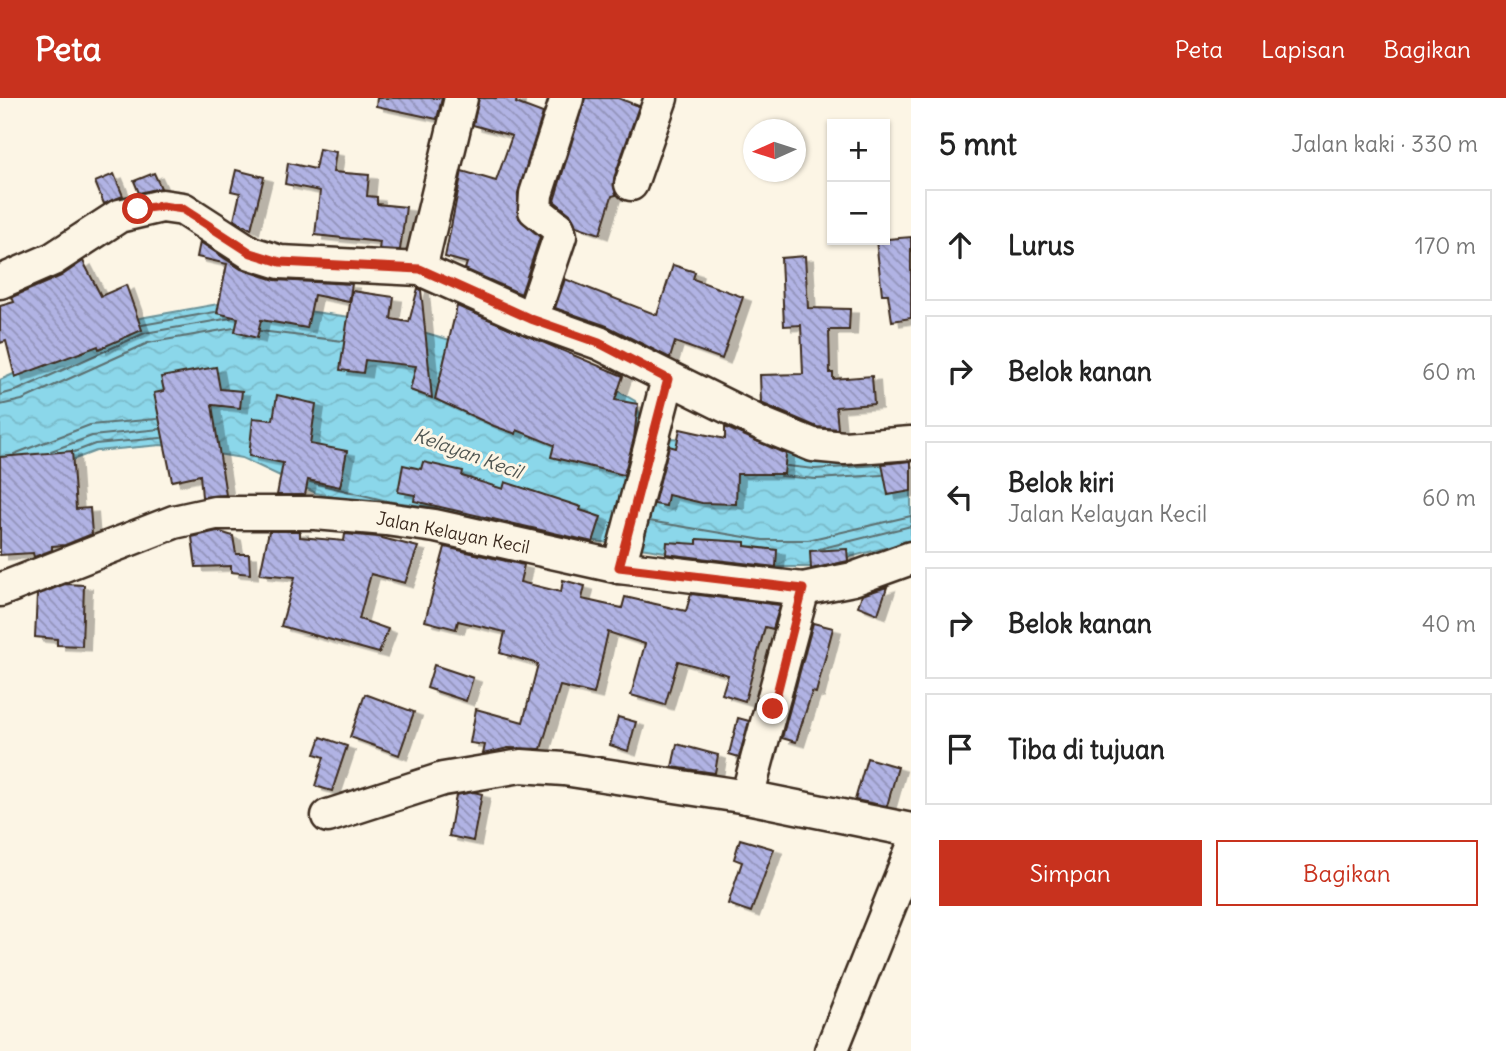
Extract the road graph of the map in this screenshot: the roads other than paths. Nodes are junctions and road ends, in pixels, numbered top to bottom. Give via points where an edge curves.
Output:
1 (461, 98) edge
2 (661, 98) edge
3 (562, 99) edge
4 (631, 184) dead end
5 (420, 269) junction
6 (0, 282) edge
7 (531, 319) junction
8 (668, 379) junction
9 (911, 443) edge
10 (911, 558) edge
11 (619, 562) junction
12 (803, 589) junction
13 (0, 590) edge
14 (747, 797) junction
15 (328, 816) dead end
16 (911, 830) edge
17 (911, 852) edge
18 (831, 1051) edge

1 - 5 street
2 - 4 street
3 - 7 street via 535,210 558,228 560,236
5 - 6 street via 280,262 251,253 183,209 162,206 119,216 53,258
5 - 7 street
7 - 8 street via 599,343
8 - 9 street via 823,448
8 - 11 street
10 - 12 street, Jalan Kelayan Kecil via 853,579
11 - 12 street, Jalan Kelayan Kecil
11 - 13 street, Jalan Kelayan Kecil via 386,519 315,513 215,513 174,522
12 - 14 street
14 - 15 street via 521,766 443,779
14 - 16 street
17 - 18 street

